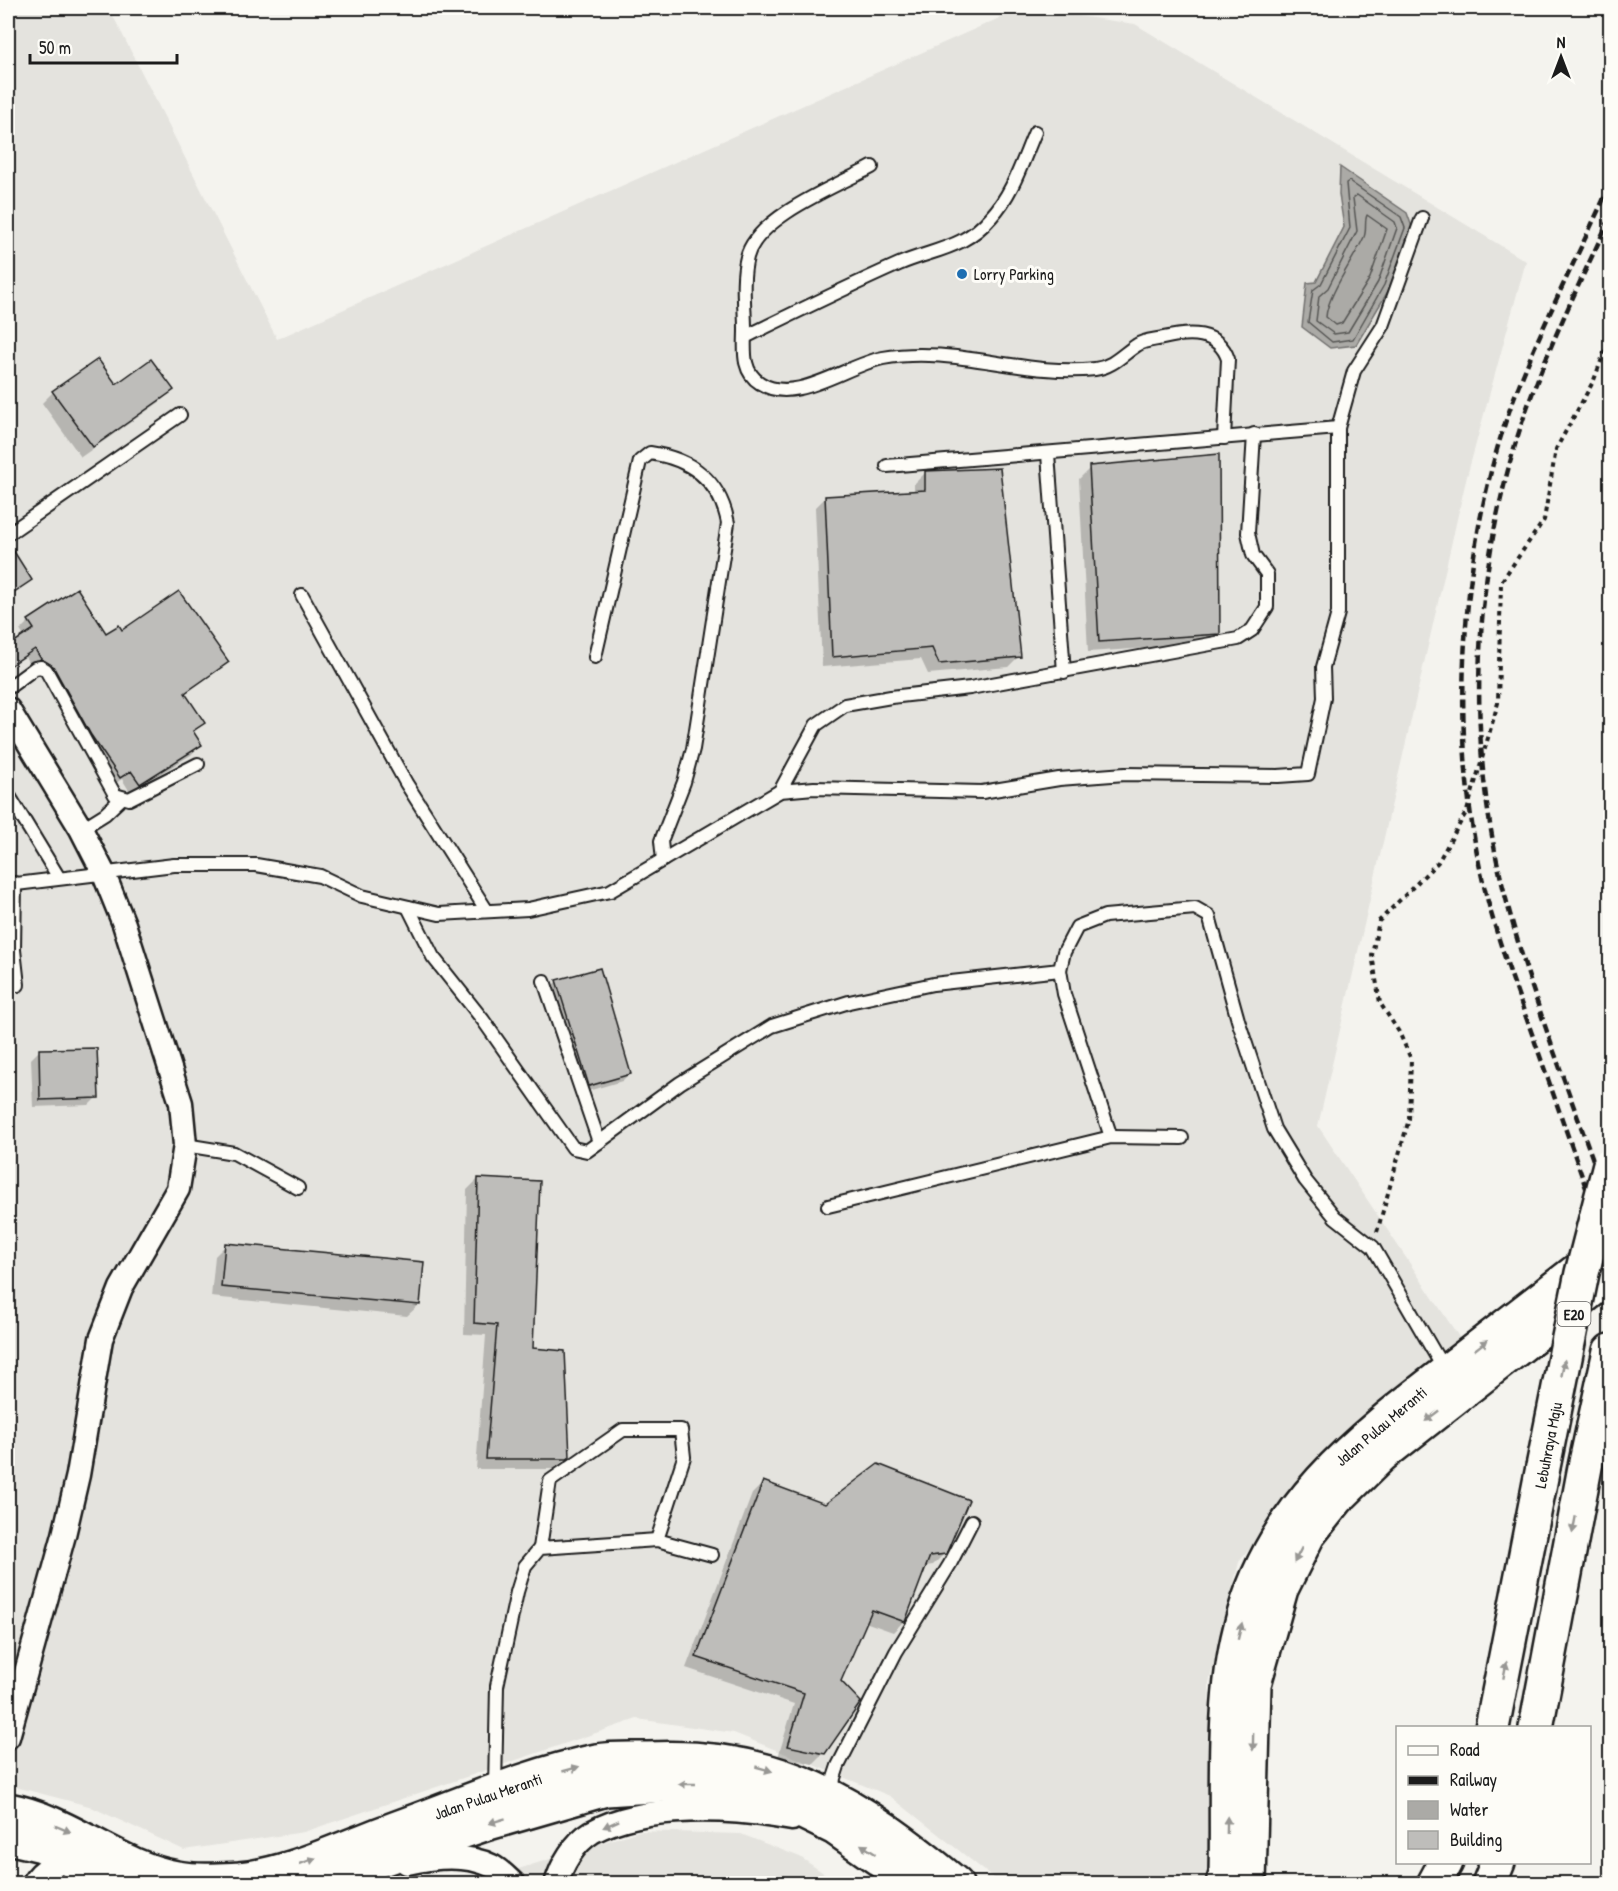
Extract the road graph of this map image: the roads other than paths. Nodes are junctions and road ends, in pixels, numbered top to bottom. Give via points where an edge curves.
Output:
1 (1035, 132) dead end
2 (872, 167) dead end
3 (1422, 218) dead end
4 (745, 337) junction
5 (180, 415) dead end
6 (1338, 428) junction
7 (1254, 434) junction
8 (1224, 438) junction
9 (1048, 454) junction
10 (887, 466) dead end
11 (8, 534) edge
12 (302, 596) dead end
13 (595, 657) dead end
14 (1064, 672) junction
15 (8, 688) edge
16 (8, 709) edge
17 (198, 764) dead end
18 (780, 791) junction
19 (8, 794) edge
20 (122, 798) junction
21 (81, 829) junction
22 (663, 860) junction
23 (103, 872) junction
24 (59, 878) junction
25 (11, 884) edge
26 (408, 907) junction
27 (487, 911) junction
28 (1060, 970) junction
29 (544, 981) dead end
30 (18, 985) dead end
31 (1111, 1137) junction
32 (1182, 1138) dead end
33 (599, 1142) junction
34 (185, 1145) junction
35 (1611, 1164) edge
36 (297, 1188) dead end
37 (828, 1206) dead end
38 (1611, 1245) edge
39 (1611, 1276) edge
40 (1611, 1351) edge
41 (1445, 1372) junction
42 (972, 1521) dead end
43 (657, 1540) junction
44 (540, 1548) junction
45 (712, 1555) dead end
46 (1492, 1726) edge
47 (1536, 1726) edge
48 (8, 1737) edge
49 (495, 1790) junction
50 (8, 1810) edge
51 (833, 1812) junction
52 (8, 1837) edge
53 (74, 1860) junction
54 (1445, 1864) edge
55 (1498, 1864) edge
56 (315, 1882) edge
57 (33, 1884) edge
58 (115, 1884) edge
59 (514, 1884) edge
60 (556, 1884) edge
61 (915, 1884) edge
62 (956, 1884) edge
63 (1223, 1884) edge
64 (1249, 1884) edge
65 (1434, 1884) edge
66 (1489, 1884) edge

1 - 4 lane via 1008,196 970,237 953,247 902,263
2 - 4 lane via 772,221 756,237 747,257
3 - 6 lane via 1383,326 1354,371
4 - 8 lane via 745,365 756,380 771,390 795,390 882,359 910,355 1063,371 1097,369 1110,366 1139,343 1199,334 1215,340 1228,359
5 - 11 lane
6 - 7 lane
6 - 18 lane via 1338,613 1323,667 1324,698 1308,774 1125,774 1059,779 982,792 814,788
7 - 8 lane
7 - 14 lane via 1248,533 1253,555 1267,574 1267,607 1252,630 1238,639
8 - 9 lane
9 - 10 lane
9 - 14 lane
12 - 27 lane via 406,783
13 - 22 lane via 640,461 650,453 662,455 705,475 717,489 728,523 693,749 661,841
14 - 18 lane via 845,705 816,725
15 - 20 lane via 35,668 46,670 116,795
16 - 21 street
17 - 20 lane via 129,799
18 - 22 lane
19 - 24 lane
20 - 21 lane
21 - 23 street
22 - 27 lane via 610,891 528,909
23 - 24 lane
23 - 26 lane via 174,865 256,865 320,876 362,896
23 - 34 street via 124,924 181,1103
24 - 25 lane
25 - 30 lane
26 - 27 lane via 439,914
26 - 33 lane via 433,957 483,1020 573,1148 587,1151
28 - 31 lane
28 - 33 lane via 933,984 849,1002 772,1026 680,1083
28 - 41 lane via 1077,927 1105,916 1195,908 1209,916 1274,1129 1305,1180 1335,1217 1373,1247
29 - 33 lane
31 - 32 lane
31 - 37 lane
34 - 36 lane via 234,1153
34 - 48 street via 178,1189 121,1288 101,1339 64,1535
46 -> 35 main road, Lebuhraya Maju / E20, bridge via 1582,1274
41 -> 38 main road, Jalan Pulau Meranti
39 -> 64 main road, Jalan Pulau Meranti via 1382,1455 1337,1499 1308,1535 1281,1589 1254,1684
40 -> 47 main road
63 -> 41 main road, Jalan Pulau Meranti via 1230,1681 1240,1629 1258,1574 1316,1483 1366,1434
42 - 51 lane via 896,1652 838,1766
43 - 44 lane
43 - 44 lane via 684,1457 681,1430 623,1430 550,1481
43 - 45 lane
44 - 49 lane via 525,1566 497,1686
50 -> 49 main road, Jalan Pulau Meranti via 61,1827 146,1869 179,1879 240,1879 290,1867
49 -> 51 main road, Jalan Pulau Meranti via 599,1761 683,1757 747,1765 800,1780
51 -> 56 main road, Jalan Pulau Meranti via 790,1806 713,1784 606,1789 485,1824
51 -> 60 street via 778,1817 659,1813 619,1820 590,1833 569,1853
61 -> 51 main road, Jalan Pulau Meranti
51 - 62 main road, Jalan Pulau Meranti via 871,1819
52 - 53 main road via 42,1845
53 - 57 street via 54,1863
53 - 58 main road
54 - 65 main road
55 - 66 main road
56 - 59 street via 426,1858 467,1858 492,1866

